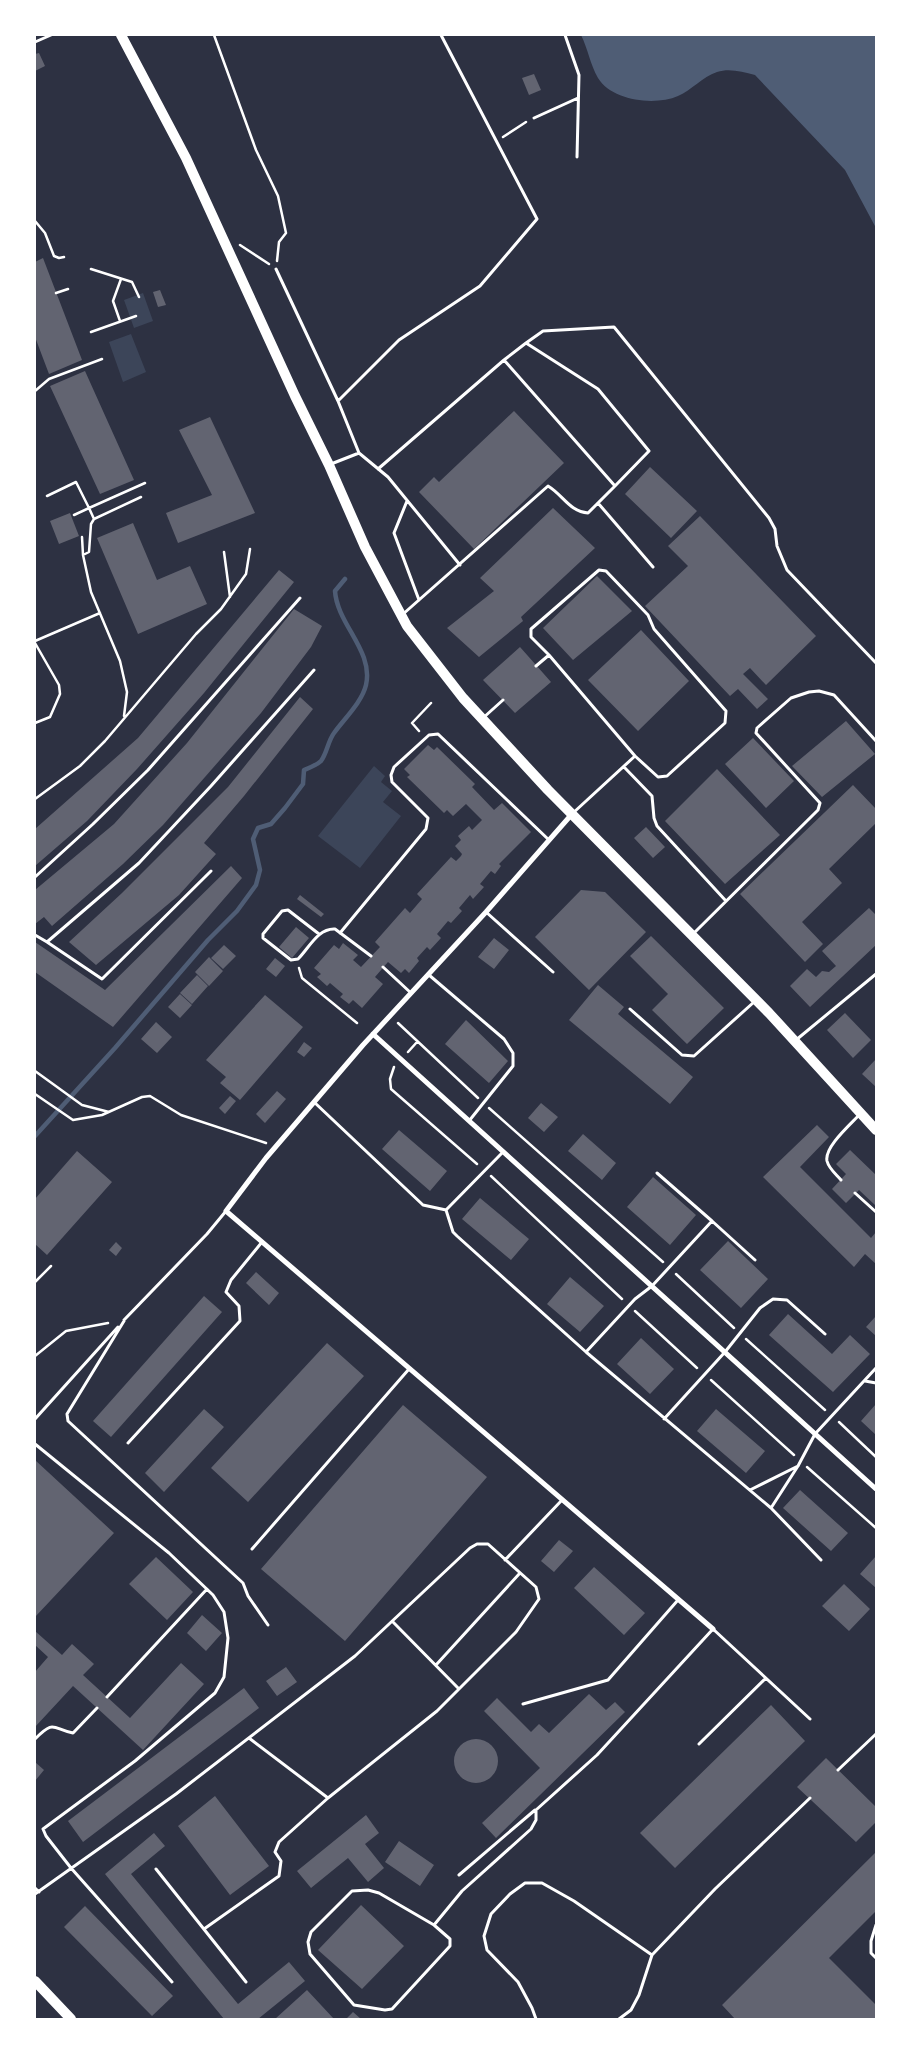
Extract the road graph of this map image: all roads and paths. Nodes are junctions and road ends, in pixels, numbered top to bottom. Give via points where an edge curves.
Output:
1 (51, 35) edge
2 (121, 35) edge
3 (214, 35) edge
4 (440, 35) edge
5 (565, 35) edge
6 (35, 42) edge
7 (578, 98) junction
8 (534, 118) dead end
9 (517, 128) dead end
10 (496, 142) junction
11 (577, 157) dead end
12 (35, 221) edge
13 (221, 234) junction
14 (64, 257) dead end
15 (91, 269) dead end
16 (276, 270) junction
17 (121, 279) junction
18 (68, 289) dead end
19 (56, 294) dead end
20 (139, 297) dead end
21 (136, 316) dead end
22 (120, 321) junction
23 (91, 332) dead end
24 (526, 343) junction
25 (102, 359) dead end
26 (504, 360) junction
27 (35, 390) edge
28 (338, 401) junction
29 (359, 452) junction
30 (329, 465) junction
31 (378, 469) junction
32 (145, 483) dead end
33 (615, 486) junction
34 (46, 496) dead end
35 (141, 497) dead end
36 (407, 500) junction
37 (598, 503) junction
38 (89, 508) junction
39 (74, 515) dead end
40 (94, 519) junction
41 (82, 537) dead end
42 (250, 548) dead end
43 (224, 552) dead end
44 (83, 555) junction
45 (460, 565) junction
46 (653, 567) dead end
47 (230, 597) junction
48 (300, 598) dead end
49 (419, 600) junction
50 (100, 613) junction
51 (402, 615) junction
52 (35, 642) edge
53 (550, 655) junction
54 (876, 663) edge
55 (536, 666) dead end
56 (314, 670) dead end
57 (503, 700) dead end
58 (431, 703) dead end
59 (124, 717) junction
60 (483, 719) junction
61 (35, 723) edge
62 (412, 723) dead end
63 (876, 741) edge
64 (635, 756) junction
65 (624, 767) junction
66 (35, 799) edge
67 (572, 814) junction
68 (548, 840) junction
69 (212, 871) dead end
70 (35, 877) edge
71 (726, 901) junction
72 (486, 912) junction
73 (340, 933) junction
74 (319, 934) junction
75 (35, 935) edge
76 (692, 936) junction
77 (47, 942) junction
78 (371, 956) dead end
79 (298, 959) junction
80 (383, 967) dead end
81 (553, 972) dead end
82 (876, 974) edge
83 (429, 975) junction
84 (411, 994) junction
85 (756, 1000) junction
86 (630, 1008) dead end
87 (390, 1016) junction
88 (357, 1023) dead end
89 (373, 1034) junction
90 (795, 1040) junction
91 (417, 1042) junction
92 (402, 1060) junction
93 (35, 1071) edge
94 (35, 1094) edge
95 (314, 1102) junction
96 (484, 1103) junction
97 (109, 1112) junction
98 (861, 1113) junction
99 (469, 1121) junction
100 (876, 1130) edge
101 (267, 1143) dead end
102 (502, 1153) junction
103 (657, 1173) dead end
104 (841, 1180) dead end
105 (856, 1193) dead end
106 (446, 1210) junction
107 (226, 1211) junction
108 (876, 1211) edge
109 (712, 1222) junction
110 (262, 1242) junction
111 (755, 1260) dead end
112 (51, 1266) dead end
113 (670, 1267) junction
114 (35, 1282) edge
115 (652, 1286) junction
116 (124, 1321) junction
117 (740, 1334) junction
118 (825, 1334) dead end
119 (586, 1352) junction
120 (725, 1352) junction
121 (35, 1356) edge
122 (876, 1368) edge
123 (409, 1369) junction
124 (864, 1381) junction
125 (876, 1383) edge
126 (832, 1416) junction
127 (35, 1419) edge
128 (664, 1419) junction
129 (815, 1434) junction
130 (128, 1443) dead end
131 (35, 1444) edge
132 (876, 1457) edge
133 (798, 1466) junction
134 (876, 1489) edge
135 (750, 1490) junction
136 (562, 1500) junction
137 (770, 1508) junction
138 (252, 1548) dead end
139 (505, 1560) junction
140 (821, 1560) dead end
141 (520, 1573) junction
142 (207, 1589) junction
143 (678, 1600) junction
144 (393, 1622) junction
145 (268, 1625) dead end
146 (712, 1629) junction
147 (436, 1665) junction
148 (766, 1678) junction
149 (459, 1689) junction
150 (107, 1697) dead end
151 (523, 1704) dead end
152 (97, 1708) dead end
153 (810, 1720) dead end
154 (876, 1734) edge
155 (249, 1738) junction
156 (35, 1739) edge
157 (699, 1744) dead end
158 (838, 1770) dead end
159 (328, 1798) junction
160 (810, 1798) dead end
161 (536, 1810) junction
162 (71, 1868) junction
163 (156, 1869) dead end
164 (459, 1875) dead end
165 (35, 1888) edge
166 (39, 1892) junction
167 (35, 1894) edge
168 (434, 1925) junction
169 (876, 1926) edge
170 (204, 1929) junction
171 (652, 1955) junction
172 (876, 1958) edge
173 (35, 1981) edge
174 (172, 1982) dead end
175 (246, 1982) dead end
176 (71, 2019) edge
177 (536, 2019) edge
178 (619, 2019) edge

1 - 6 lane
2 - 13 main road via 186,158
3 - 16 path via 256,150 278,196 286,233 279,242
4 - 10 lane
5 - 7 lane via 579,75
7 - 8 lane
7 - 11 lane
9 - 10 path
10 - 28 lane via 538,219 480,286 399,340
12 - 14 path via 45,233 54,256
13 - 16 path
13 - 30 main road
15 - 17 path
16 - 28 lane
17 - 20 path via 132,282
17 - 22 path via 113,301
18 - 19 path
21 - 22 path
22 - 23 path
24 - 26 lane
24 - 33 lane via 598,389 649,451
24 - 54 lane via 543,331 614,327 770,518 787,570
25 - 27 path via 49,379
26 - 31 lane
26 - 33 lane
28 - 29 lane
29 - 30 lane
29 - 31 lane
30 - 51 main road via 365,547
31 - 36 lane
32 - 38 path
33 - 37 lane
34 - 38 path via 76,482
35 - 40 path
36 - 45 lane
36 - 49 lane via 394,533
37 - 45 lane via 588,513 578,512 548,486
37 - 46 lane
38 - 39 path
38 - 40 path
40 - 44 path via 89,552
41 - 44 path
42 - 47 path via 246,574
43 - 47 path
44 - 50 path via 91,592
45 - 49 lane
47 - 59 path
48 - 70 lane via 148,770
49 - 51 lane
50 - 52 path
50 - 59 path via 120,661 127,692
51 - 60 main road via 463,698
52 - 61 path via 59,685 60,694 50,717
53 - 55 lane
53 - 64 lane
53 - 64 lane via 531,636 531,629 599,570 606,571 648,615 654,629 726,711 725,723 667,776 658,778
56 - 77 lane via 139,863
57 - 60 lane
58 - 62 path
59 - 66 path via 80,766
60 - 67 main road
63 - 71 lane via 834,695 819,691 791,698 757,728 756,733 820,803 818,810
64 - 65 lane
65 - 67 lane
65 - 71 lane via 652,796 657,826
67 - 68 street
67 - 76 main road
68 - 72 street
68 - 73 lane via 438,734 429,735 394,767 391,775 392,782 428,818 426,829
69 - 77 lane via 102,979
71 - 76 lane
72 - 81 lane
72 - 83 street
73 - 74 lane via 329,928
73 - 78 lane
74 - 79 lane
74 - 79 lane via 288,910 282,911 263,938 291,960
75 - 77 lane
76 - 85 main road
79 - 88 path via 302,978
80 - 84 lane
82 - 90 lane
83 - 84 street
83 - 96 lane via 504,1039 513,1054 513,1066
84 - 87 street
85 - 86 lane via 694,1056 682,1055
85 - 90 main road
87 - 89 street
87 - 91 path
89 - 92 street
89 - 95 street
90 - 98 main road
91 - 92 path
91 - 96 path
92 - 99 street
93 - 97 path via 79,1103
94 - 97 path via 73,1120
95 - 106 lane via 423,1205
95 - 107 street
96 - 99 lane
96 - 113 path
97 - 101 path via 150,1096 181,1115
98 - 100 main road
98 - 104 lane via 827,1154 832,1171
99 - 102 street
102 - 106 lane
102 - 115 street
103 - 109 lane
105 - 108 lane
106 - 119 lane via 453,1232
107 - 110 street
107 - 116 lane
109 - 111 lane
109 - 113 lane
110 - 123 street
110 - 130 lane via 231,1280 226,1292 239,1306 240,1321
112 - 114 path
113 - 115 lane
113 - 117 path
115 - 119 lane via 635,1299
115 - 120 street
116 - 121 path via 66,1331
116 - 127 lane
116 - 145 lane via 67,1414 68,1420 243,1583
117 - 118 lane via 760,1308 773,1299 787,1300
117 - 120 lane
117 - 126 path
119 - 128 lane
120 - 128 lane
120 - 129 street
122 - 124 lane
123 - 136 street
123 - 138 lane
124 - 125 lane
124 - 126 lane
126 - 129 lane
126 - 132 path
128 - 135 lane
129 - 133 lane
129 - 134 street
131 - 142 lane via 170,1553
133 - 135 lane
133 - 137 lane
135 - 137 lane
136 - 139 lane
136 - 143 street
137 - 140 lane
139 - 141 lane
139 - 144 lane via 488,1544 477,1544
141 - 147 lane
141 - 149 lane via 536,1587 539,1599 516,1632
142 - 150 lane
142 - 162 lane via 224,1612 228,1638 224,1677 215,1693 135,1761 43,1829
143 - 146 street
143 - 151 lane via 608,1680
144 - 147 lane
144 - 155 lane via 355,1656
146 - 148 lane
146 - 161 lane via 597,1754
147 - 149 lane
148 - 153 lane
148 - 157 lane
149 - 159 lane via 437,1711
152 - 156 lane via 73,1733 52,1726
154 - 158 lane
155 - 159 lane
155 - 162 lane
159 - 170 lane via 279,1842 276,1852 281,1861 280,1876
160 - 171 lane
161 - 164 lane
161 - 168 lane via 536,1820 531,1829 462,1891
162 - 166 lane
162 - 174 lane
163 - 170 lane
165 - 166 lane
166 - 167 lane
168 - 168 lane via 379,1893 352,1891 311,1932 308,1942 310,1954 354,2005 392,2009 450,1946 450,1939
169 - 172 lane via 871,1953
170 - 175 lane
171 - 177 lane via 574,1901 542,1883 525,1883 491,1914 484,1936 487,1950 518,1982
171 - 178 lane via 640,1995 631,2010
173 - 176 main road

